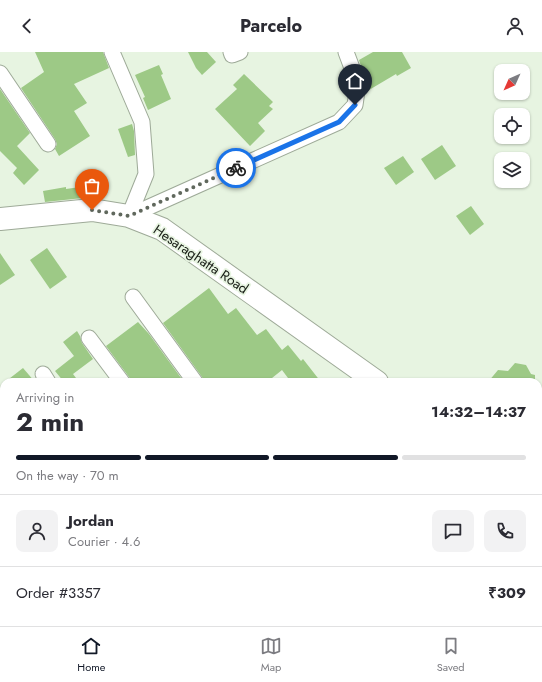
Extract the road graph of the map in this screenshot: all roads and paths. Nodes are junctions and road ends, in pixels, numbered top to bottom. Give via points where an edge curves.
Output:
1 (112, 52) edge
2 (231, 52) edge
3 (240, 52) edge
4 (346, 52) edge
5 (0, 73) edge
6 (48, 144) dead end
7 (129, 216) junction
8 (0, 219) edge
9 (133, 297) dead end
10 (89, 338) dead end
11 (119, 378) edge
12 (192, 378) edge
13 (371, 378) edge

1 - 7 street via 142,122 146,174
2 - 3 street via 232,55
4 - 7 street via 358,84 355,105 339,122
5 - 6 street
7 - 8 main road, Hesaraghatta Road via 92,210
7 - 13 main road, Hesaraghatta Road via 162,230
9 - 12 street
10 - 11 street

